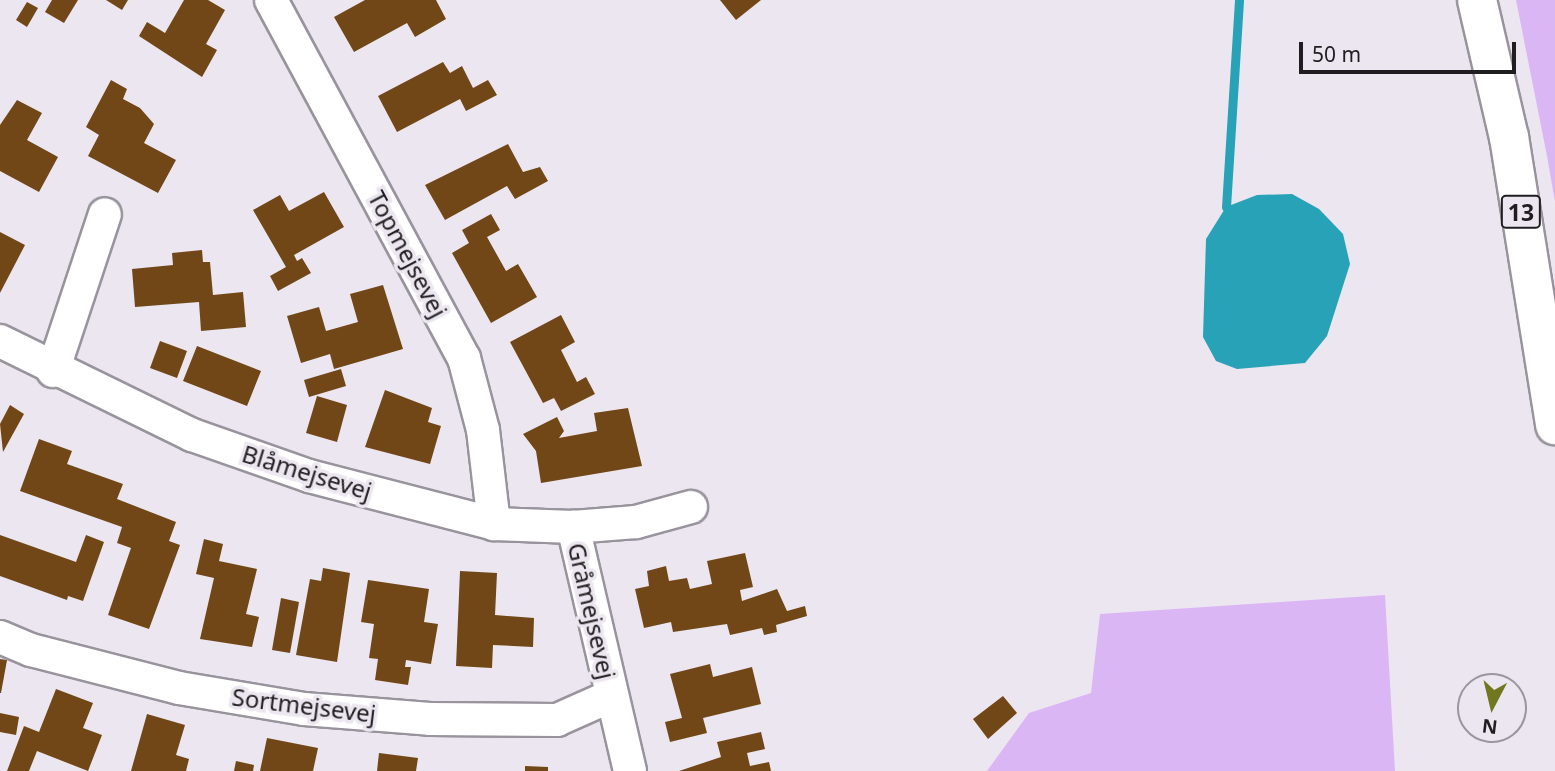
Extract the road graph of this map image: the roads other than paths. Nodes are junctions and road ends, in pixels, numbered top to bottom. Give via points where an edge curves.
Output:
1 (271, 0) edge
2 (1477, 0) edge
3 (105, 214) dead end
4 (0, 341) edge
5 (53, 371) junction
6 (1555, 425) edge
7 (691, 507) dead end
8 (495, 524) junction
9 (573, 527) junction
10 (0, 637) edge
11 (611, 696) junction
12 (630, 771) edge

1 - 8 street, Topmejsevej via 464,358 483,430
2 - 6 main road, 13 via 1509,137
3 - 5 street
4 - 5 street, Blåmejsevej
5 - 8 street, Blåmejsevej via 192,435 309,476
7 - 9 street, Gråmejsevej via 636,522
8 - 9 street, Blåmejsevej
9 - 11 street, Gråmejsevej
10 - 11 street, Sortmejsevej via 30,650 179,688 304,709 430,719 557,720
11 - 12 street, Gråmejsevej

